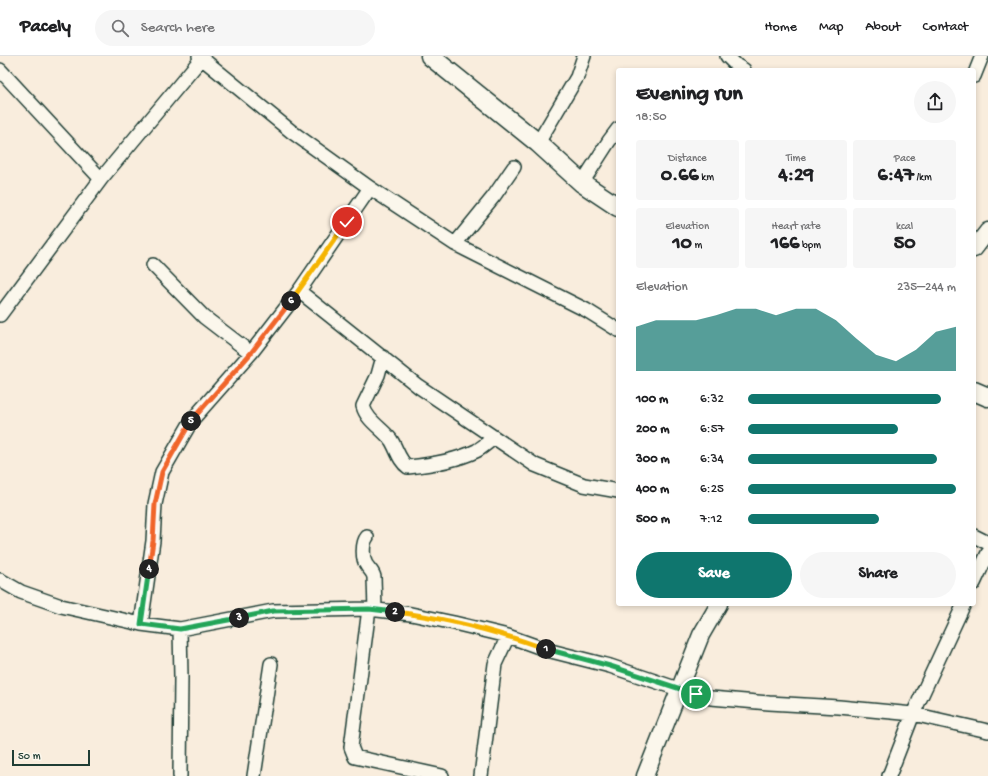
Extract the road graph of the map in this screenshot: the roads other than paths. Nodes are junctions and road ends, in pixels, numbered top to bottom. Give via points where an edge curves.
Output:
1 (430, 56) edge
2 (584, 56) edge
3 (727, 56) edge
4 (982, 56) edge
5 (200, 57) edge
6 (740, 68) edge
7 (0, 70) edge
8 (976, 71) edge
9 (616, 132) edge
10 (538, 143) junction
11 (514, 167) dead end
12 (101, 178) junction
13 (582, 183) junction
14 (370, 188) junction
15 (616, 206) edge
16 (988, 231) edge
17 (455, 244) junction
18 (976, 246) edge
19 (153, 265) dead end
20 (299, 291) junction
21 (0, 315) edge
22 (616, 329) edge
23 (251, 353) junction
24 (383, 357) junction
25 (976, 392) edge
26 (988, 397) edge
27 (494, 438) junction
28 (616, 491) edge
29 (366, 537) dead end
30 (976, 537) edge
31 (988, 543) edge
32 (988, 554) edge
33 (0, 580) edge
34 (976, 580) edge
35 (718, 606) edge
36 (963, 606) edge
37 (372, 610) junction
38 (141, 624) junction
39 (180, 629) junction
40 (508, 636) junction
41 (271, 664) dead end
42 (679, 689) junction
43 (913, 714) junction
44 (988, 730) edge
45 (180, 776) edge
46 (254, 776) edge
47 (442, 776) edge
48 (481, 776) edge
49 (645, 776) edge
50 (889, 776) edge

1 - 10 main road
2 - 10 street via 577,77
3 - 6 street
4 - 8 street
5 - 12 street
5 - 14 street via 292,132
7 - 12 street
9 - 13 street
10 - 13 main road
11 - 17 street
12 - 21 street
13 - 15 main road
14 - 17 street
14 - 20 street
16 - 18 street
17 - 22 street via 586,310
19 - 23 street via 204,317
20 - 23 street
20 - 24 street
23 - 38 street via 192,420 162,472 155,504 153,541
24 - 27 street via 418,386
24 - 27 street via 378,375 362,406 365,414 391,440 408,467 423,466 476,451
25 - 26 main road
27 - 28 street via 535,466 584,485
29 - 37 street via 364,559 373,573
30 - 31 street
32 - 34 street
33 - 38 street via 21,592 61,606
35 - 42 street via 701,635
36 - 43 street
37 - 39 street via 273,611
37 - 40 street via 411,614
37 - 47 street via 351,747 353,753 355,757
38 - 39 street
39 - 45 street
40 - 42 street
40 - 48 street via 495,664
41 - 46 street
42 - 43 street via 712,698
42 - 49 street
43 - 44 street
43 - 50 street

